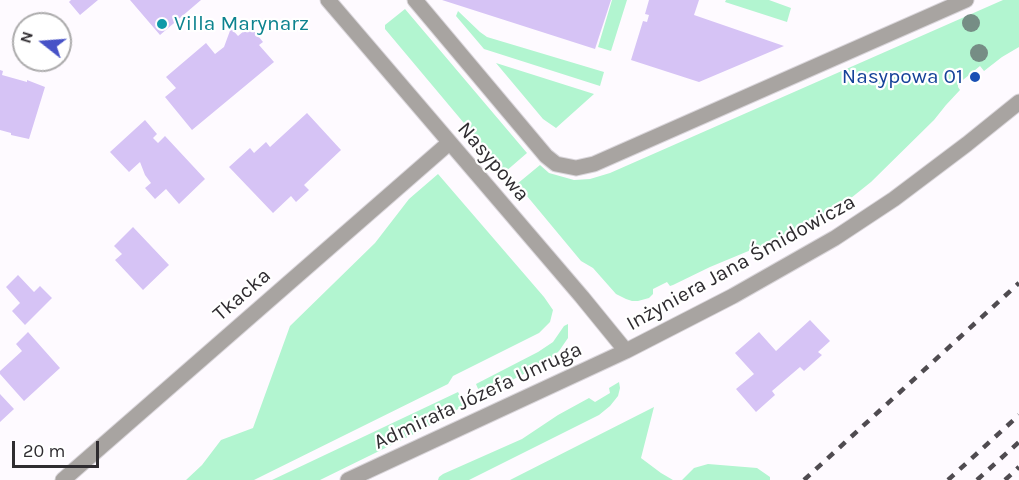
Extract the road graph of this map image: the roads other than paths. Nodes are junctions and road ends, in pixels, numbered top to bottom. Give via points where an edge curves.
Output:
1 (328, 0) edge
2 (415, 0) edge
3 (966, 0) edge
4 (1019, 102) edge
5 (449, 143) junction
6 (626, 351) junction
7 (63, 480) edge
8 (348, 480) edge

1 - 5 street, Nasypowa
2 - 3 street via 546,156 556,164 576,168 594,164
4 - 6 street, Inżyniera Jana Śmidowicza via 903,192 835,238
5 - 6 street, Nasypowa
5 - 7 street, Tkacka
6 - 8 street, Admirała Józefa Unruga

